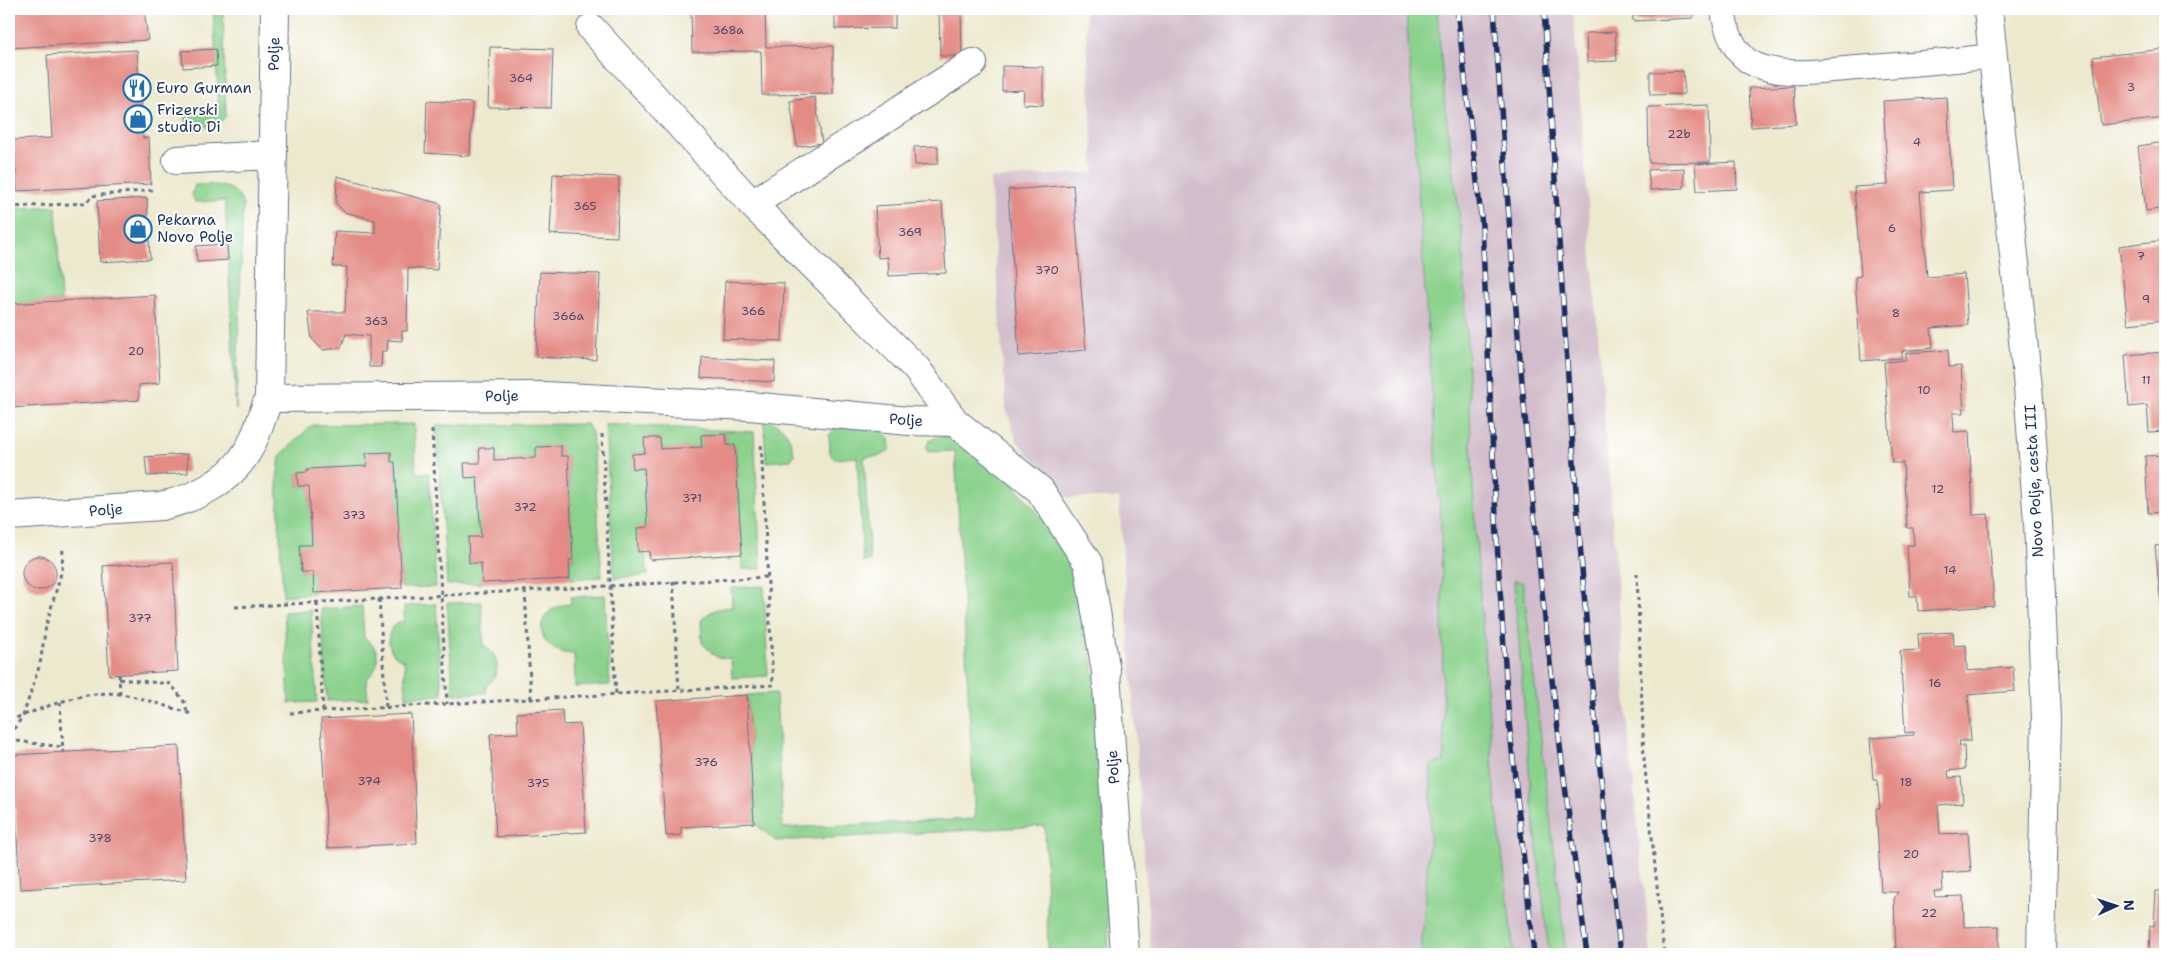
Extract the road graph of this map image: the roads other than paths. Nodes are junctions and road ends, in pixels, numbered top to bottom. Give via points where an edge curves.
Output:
1 (275, 9) edge
2 (1723, 9) edge
3 (1988, 9) edge
4 (591, 28) dead end
5 (1994, 56) junction
6 (973, 63) dead end
7 (273, 155) junction
8 (177, 160) dead end
9 (752, 204) junction
10 (269, 398) junction
11 (955, 422) junction
12 (9, 516) edge
13 (1124, 954) edge
14 (2041, 954) edge

1 - 7 street, Polje
2 - 5 lane via 1724,24 1742,55 1754,64 1775,71 1907,65
3 - 5 street, Novo Polje, cesta III
4 - 9 street
5 - 14 street, Novo Polje, cesta III via 2027,378 2038,522 2046,719
6 - 9 street
7 - 8 street
7 - 10 street, Polje
9 - 11 street via 916,368
10 - 11 street, Polje via 544,396 749,406 909,421
10 - 12 street, Polje via 248,452 232,471 212,487 180,502
11 - 13 street, Polje via 1040,490 1088,563 1106,672

